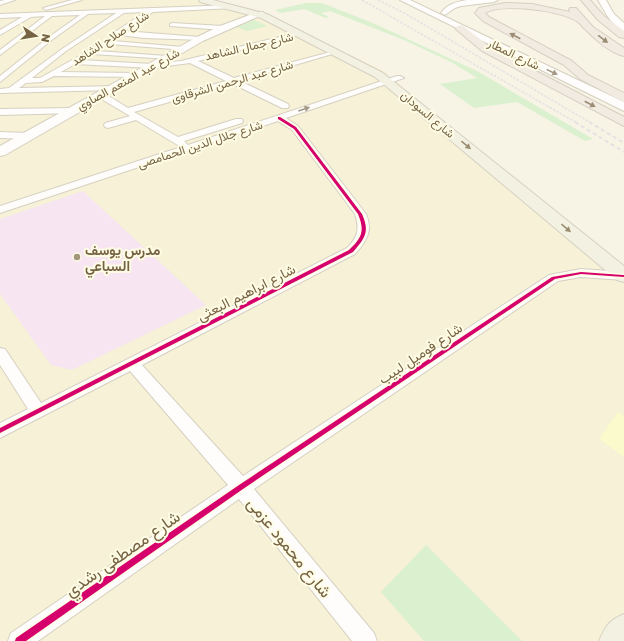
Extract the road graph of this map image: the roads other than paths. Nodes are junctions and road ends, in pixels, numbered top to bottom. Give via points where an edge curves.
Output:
1 (12, 0) edge
2 (74, 0) edge
3 (404, 0) edge
4 (419, 0) edge
5 (472, 0) edge
6 (494, 0) edge
7 (568, 0) edge
8 (585, 0) edge
9 (614, 0) edge
10 (602, 1) edge
11 (228, 2) edge
12 (0, 3) edge
13 (200, 4) edge
14 (86, 5) dead end
15 (118, 5) dead end
16 (112, 6) dead end
17 (446, 6) edge
18 (156, 10) junction
19 (124, 11) junction
20 (88, 12) junction
21 (596, 13) junction
22 (51, 14) junction
23 (260, 14) junction
24 (29, 15) junction
25 (0, 16) edge
26 (11, 16) junction
27 (0, 20) edge
28 (582, 20) junction
29 (130, 25) junction
30 (172, 25) junction
31 (144, 26) dead end
32 (223, 28) junction
33 (460, 28) junction
34 (624, 28) edge
35 (299, 31) junction
36 (162, 32) dead end
37 (0, 33) edge
38 (117, 33) junction
39 (624, 36) edge
40 (200, 39) junction
41 (108, 42) junction
42 (183, 49) junction
43 (89, 52) junction
44 (336, 52) junction
45 (0, 53) edge
46 (624, 53) edge
47 (167, 58) junction
48 (190, 60) junction
49 (74, 62) junction
50 (152, 66) junction
51 (52, 74) junction
52 (136, 75) junction
53 (390, 76) junction
54 (584, 77) junction
55 (0, 80) edge
56 (365, 80) dead end
57 (23, 81) junction
58 (233, 81) junction
59 (114, 88) junction
60 (47, 89) junction
61 (7, 90) edge
62 (624, 93) edge
63 (101, 95) junction
64 (320, 95) dead end
65 (0, 98) edge
66 (624, 98) edge
67 (39, 100) dead end
68 (331, 100) junction
69 (624, 107) edge
70 (281, 110) junction
71 (72, 111) junction
72 (127, 111) junction
73 (0, 112) edge
74 (137, 117) junction
75 (248, 118) dead end
76 (624, 122) edge
77 (108, 125) dead end
78 (0, 135) edge
79 (29, 136) junction
80 (176, 141) junction
81 (187, 148) junction
82 (0, 152) edge
83 (507, 164) dead end
84 (0, 210) edge
85 (624, 276) edge
86 (0, 353) edge
87 (133, 364) junction
88 (38, 412) junction
89 (0, 431) edge
90 (241, 487) junction
91 (624, 632) edge
92 (19, 641) edge
93 (366, 641) edge
94 (617, 641) edge

1 - 12 street
2 - 14 street
2 - 26 street
3 - 33 street, شارع المطار
4 - 17 street, شارع المطار
5 - 17 street
6 - 17 street
7 - 28 highway
8 - 21 highway
9 - 10 street
10 - 21 highway via 597,4
10 - 34 street
11 - 13 main road, شارع السودان
11 - 23 main road, شارع السودان
11 - 35 main road, شارع السودان via 268,11
13 - 18 street
13 - 30 street
15 - 16 street
17 - 54 street, شارع المطار
18 - 19 street
18 - 29 street, شارع صلاح الشاهد
19 - 20 street
19 - 57 street via 77,41
20 - 22 street
20 - 55 street
21 - 39 highway
22 - 24 street
22 - 45 street
23 - 32 street, شارع عبد المنعم الصاوي
23 - 35 main road, شارع السودان
24 - 26 street
24 - 37 street
25 - 26 street
26 - 27 street
28 -> 46 highway via 606,42
54 -> 28 highway via 568,63 498,26 480,13 484,8 497,5 528,4 558,10
29 - 31 street
29 - 38 street, شارع صلاح الشاهد
30 - 32 street
30 - 36 street
32 - 40 street, شارع عبد المنعم الصاوي
33 -> 69 street, شارع المطار
33 -> 76 highway via 486,49
35 - 44 main road, شارع السودان
35 - 48 street, شارع جمال الشاهد
35 - 53 main road, شارع السودان
38 - 40 street
38 - 41 street, شارع صلاح الشاهد
40 - 42 street, شارع عبد المنعم الصاوي
41 - 42 street
41 - 43 street, شارع صلاح الشاهد
42 - 47 street, شارع عبد المنعم الصاوي
43 - 47 street
43 - 49 street, شارع صلاح الشاهد
44 - 53 main road, شارع السودان
44 - 58 street, شارع عبد الرحمن الشرقاوى
47 - 50 street, شارع عبد المنعم الصاوي
48 - 50 street, شارع جمال الشاهد
48 - 58 street, شارع ابراهيم البعثى
49 - 50 street, شارع جمال الشاهد
49 - 51 street, شارع صلاح الشاهد
50 - 52 street, شارع عبد المنعم الصاوي
51 - 52 street
51 - 57 street, شارع صلاح الشاهد via 39,81
52 - 59 street, شارع عبد المنعم الصاوي
53 - 56 street
53 - 68 street, شارع جلال الدين الحمامصى
53 - 83 main road, شارع السودان
53 -> 85 main road, شارع السودان
54 - 62 street, شارع المطار
54 - 66 highway
57 - 61 street
58 - 70 street, شارع ابراهيم البعثى
58 - 72 street, شارع عبد الرحمن الشرقاوى
59 - 60 street
59 - 63 street, شارع عبد المنعم الصاوي
60 - 61 street
60 - 67 street
61 - 65 street
63 - 71 street, شارع عبد المنعم الصاوي
63 - 72 street
64 - 68 street
70 -> 68 street, شارع جلال الدين الحمامصى
70 - 81 street, شارع جلال الدين الحمامصى
70 - 87 street, شارع ابراهيم البعثى via 360,214 364,223 364,233 360,242 351,251
71 - 73 street
71 - 79 street, شارع عبد المنعم الصاوي
72 - 74 street
74 - 77 street
74 - 80 street
75 - 80 street, شارع جلال الدين الحمامصى
78 - 79 street
79 - 82 street, شارع عبد المنعم الصاوي
80 - 81 street
81 - 84 street, شارع جلال الدين الحمامصى
85 - 90 street, شارع فوميل لبيب via 581,273 554,278
86 - 88 street
87 - 88 street, شارع ابراهيم البعثى
87 - 90 street, شارع محمود عزمى
88 - 89 street, شارع ابراهيم البعثى
90 - 92 street, شارع مصطفى رشدي
90 - 93 street, شارع محمود عزمى
91 - 94 main road

